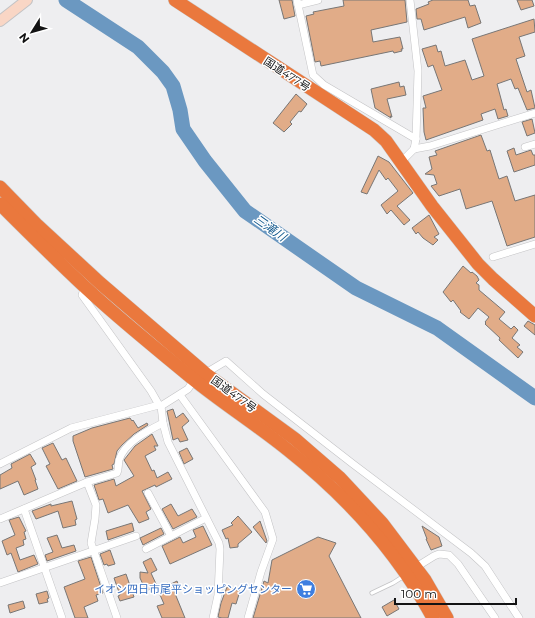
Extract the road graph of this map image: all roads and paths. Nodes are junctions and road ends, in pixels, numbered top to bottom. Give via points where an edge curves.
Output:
1 (27, 0) edge
2 (175, 0) edge
3 (318, 0) edge
4 (410, 0) edge
5 (297, 2) edge
6 (0, 21) edge
7 (535, 113) edge
8 (416, 139) junction
9 (535, 144) edge
10 (525, 147) dead end
11 (414, 149) junction
12 (401, 162) junction
13 (0, 188) edge
14 (0, 204) edge
15 (535, 244) edge
16 (493, 257) dead end
17 (85, 287) junction
18 (535, 316) edge
19 (200, 377) junction
20 (180, 395) junction
21 (160, 405) junction
22 (163, 423) junction
23 (0, 464) edge
24 (87, 482) junction
25 (148, 493) dead end
26 (24, 509) junction
27 (206, 518) junction
28 (0, 519) edge
29 (136, 536) dead end
30 (171, 536) junction
31 (94, 550) junction
32 (146, 550) dead end
33 (45, 568) junction
34 (411, 570) junction
35 (0, 583) edge
36 (372, 593) dead end
37 (62, 618) edge
38 (117, 618) edge
39 (214, 618) edge
40 (248, 618) edge
41 (433, 618) edge
42 (447, 618) edge
43 (495, 618) edge
44 (519, 618) edge

1 - 6 street
2 - 12 highway, 国道477号 via 374,130 386,141
3 - 5 street
4 - 8 street via 418,71
5 - 8 street via 313,75 330,88
7 - 11 street
8 - 11 street
9 - 10 street
11 - 12 street
12 - 18 highway, 国道477号 via 478,264
13 - 19 highway, 国道477号
14 - 17 highway, 国道477号
15 - 16 street
17 - 19 highway, 国道477号
17 - 21 street via 82,295
19 - 20 street
19 - 34 highway, 国道477号 via 295,439 340,478 382,523
19 - 44 street via 226,361 287,413 471,553 485,566
20 - 21 street
20 - 40 street via 265,512 273,539
21 - 22 street
21 - 23 street via 71,428
22 - 24 street via 143,433 130,445 119,461 118,473
22 - 27 street via 171,448
24 - 26 street
24 - 31 street via 96,505 91,543
25 - 30 street
26 - 28 street
26 - 33 street
27 - 30 street
27 - 39 street via 220,549
29 - 31 street
30 - 32 street
31 - 33 street
31 - 38 street
33 - 35 street
33 - 37 street
34 - 36 lane via 393,583
34 - 41 highway, 国道477号
34 - 42 highway, 国道477号 via 431,589
34 - 43 street via 439,554 449,555

